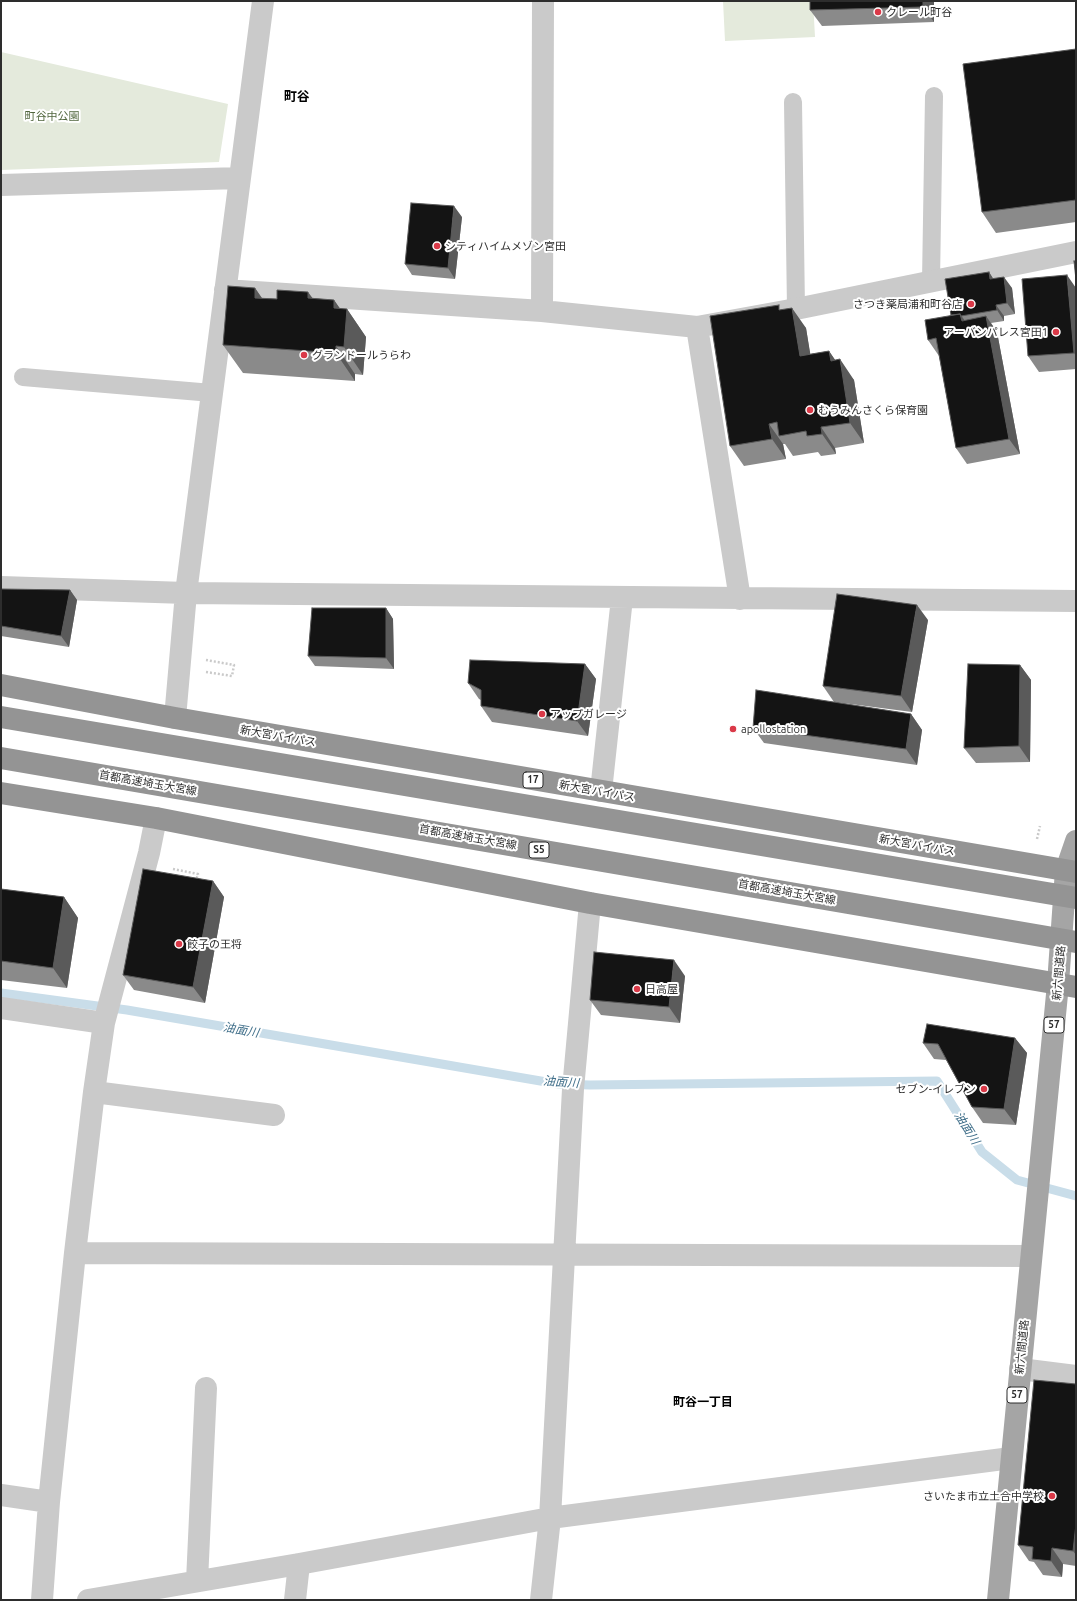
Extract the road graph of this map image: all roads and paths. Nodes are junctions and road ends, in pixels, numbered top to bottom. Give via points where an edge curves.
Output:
1 (263, 1) edge
2 (543, 1) edge
3 (934, 96) dead end
4 (793, 102) dead end
5 (240, 178) junction
6 (1, 185) edge
7 (1076, 252) edge
8 (931, 281) junction
9 (225, 290) junction
10 (796, 309) junction
11 (542, 311) junction
12 (697, 327) junction
13 (23, 377) dead end
14 (212, 393) junction
15 (1, 587) edge
16 (186, 593) junction
17 (622, 598) junction
18 (740, 599) junction
19 (1076, 601) edge
20 (199, 659) dead end
21 (204, 671) dead end
22 (1, 685) edge
23 (1, 717) edge
24 (175, 718) junction
25 (1, 758) edge
26 (601, 791) junction
27 (1, 793) edge
28 (156, 818) junction
29 (1076, 841) edge
30 (170, 868) dead end
31 (1071, 871) edge
32 (195, 885) edge
33 (1076, 898) edge
34 (590, 903) junction
35 (1076, 942) edge
36 (1067, 985) edge
37 (1, 1008) edge
38 (106, 1012) junction
39 (94, 1092) junction
40 (274, 1115) dead end
41 (75, 1253) junction
42 (564, 1255) junction
43 (1031, 1256) junction
44 (1020, 1369) junction
45 (1076, 1376) edge
46 (206, 1388) dead end
47 (1011, 1458) junction
48 (1, 1495) edge
49 (49, 1502) junction
50 (550, 1518) junction
51 (299, 1564) junction
52 (197, 1581) junction
53 (42, 1600) edge
54 (88, 1600) edge
55 (295, 1600) edge
56 (541, 1600) edge
57 (998, 1600) edge

1 - 5 street
2 - 11 street
3 - 8 lane
4 - 10 lane
5 - 6 street
5 - 9 street
7 - 8 street
8 - 10 street
9 - 11 street
9 - 14 street
10 - 12 street
11 - 12 street
12 - 18 street
13 - 14 lane
14 - 16 street
15 - 16 street
16 - 17 street
16 - 24 street
17 - 18 street
17 - 26 street
18 - 19 street
20 - 21 path via 234,665 232,676
22 - 24 highway, 新大宮バイパス / 17
23 - 33 highway
24 - 26 highway, 新大宮バイパス / 17
25 - 35 highway, 首都高速埼玉大宮線 / S5
26 - 31 highway, 新大宮バイパス / 17
27 - 28 highway
28 - 34 highway
28 - 38 street
29 - 31 main road, 新六間道路 / 57
30 - 32 path via 198,874
31 - 36 main road, 新六間道路 / 57
34 - 36 highway
34 - 42 street via 574,1084
36 - 43 main road, 新六間道路 / 57 via 1038,1184
37 - 38 street
38 - 39 street
39 - 40 street
39 - 41 street
41 - 42 street
41 - 49 street
42 - 43 street
42 - 50 street
43 - 44 main road, 新六間道路 / 57
44 - 45 street
44 - 47 main road, 新六間道路 / 57
46 - 52 street
47 - 50 street
47 - 57 main road, 新六間道路 / 57
48 - 49 street
49 - 53 street
50 - 51 street
50 - 56 street
51 - 52 street
51 - 55 street
52 - 54 street

